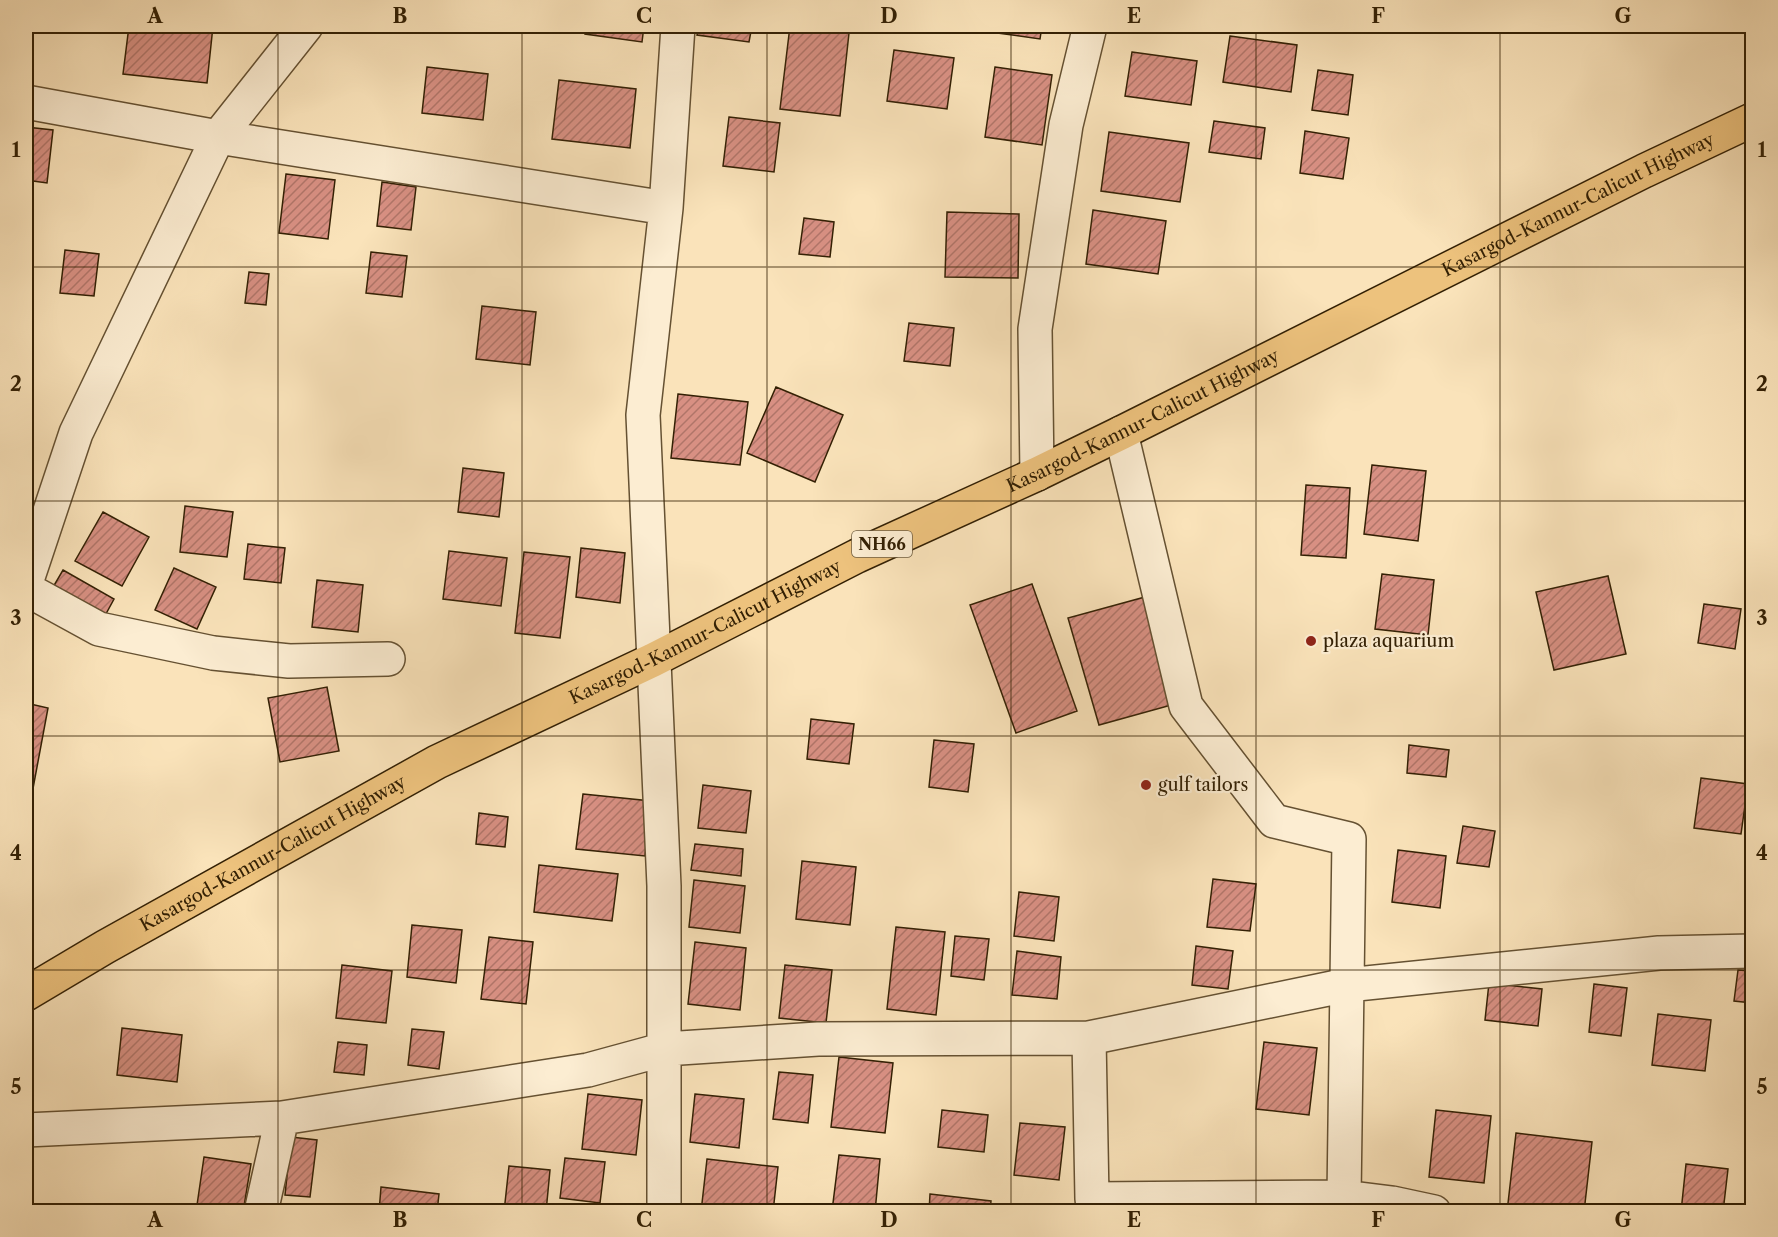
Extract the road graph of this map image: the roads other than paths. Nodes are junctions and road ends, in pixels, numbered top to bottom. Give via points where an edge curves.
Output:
1 (306, 26) edge
2 (678, 26) edge
3 (1089, 26) edge
4 (26, 102) edge
5 (1752, 120) edge
6 (218, 137) junction
7 (666, 208) junction
8 (1121, 433) junction
9 (1037, 474) junction
10 (26, 583) edge
11 (26, 589) edge
12 (388, 659) dead end
13 (653, 660) junction
14 (1752, 951) edge
15 (1347, 985) junction
16 (26, 994) edge
17 (1089, 1038) junction
18 (665, 1049) junction
19 (282, 1118) junction
20 (26, 1130) edge
21 (1344, 1197) junction
22 (1092, 1205) edge
23 (1392, 1207) edge
24 (261, 1212) edge
25 (664, 1212) edge
26 (1434, 1212) edge

1 - 6 street
2 - 7 street
3 - 9 street via 1066,124 1035,328
4 - 6 street
5 - 8 highway, Kasargod-Kannur-Calicut Highway / NH66
6 - 7 street
6 - 10 street via 76,433
7 - 13 street via 643,416
8 - 9 highway, Kasargod-Kannur-Calicut Highway / NH66
8 - 15 street via 1186,706 1274,821 1349,839
9 - 13 highway, Kasargod-Kannur-Calicut Highway / NH66 via 857,556
11 - 12 street via 99,629 213,653 289,661
13 - 16 highway, Kasargod-Kannur-Calicut Highway / NH66 via 437,762
13 - 18 street via 664,886
14 - 15 street via 1659,952
15 - 17 street
15 - 21 street
17 - 18 street via 818,1039
17 - 22 street
18 - 19 street via 588,1070
18 - 25 street
19 - 20 street
19 - 24 street
21 - 22 street
21 - 23 street
23 - 26 street

